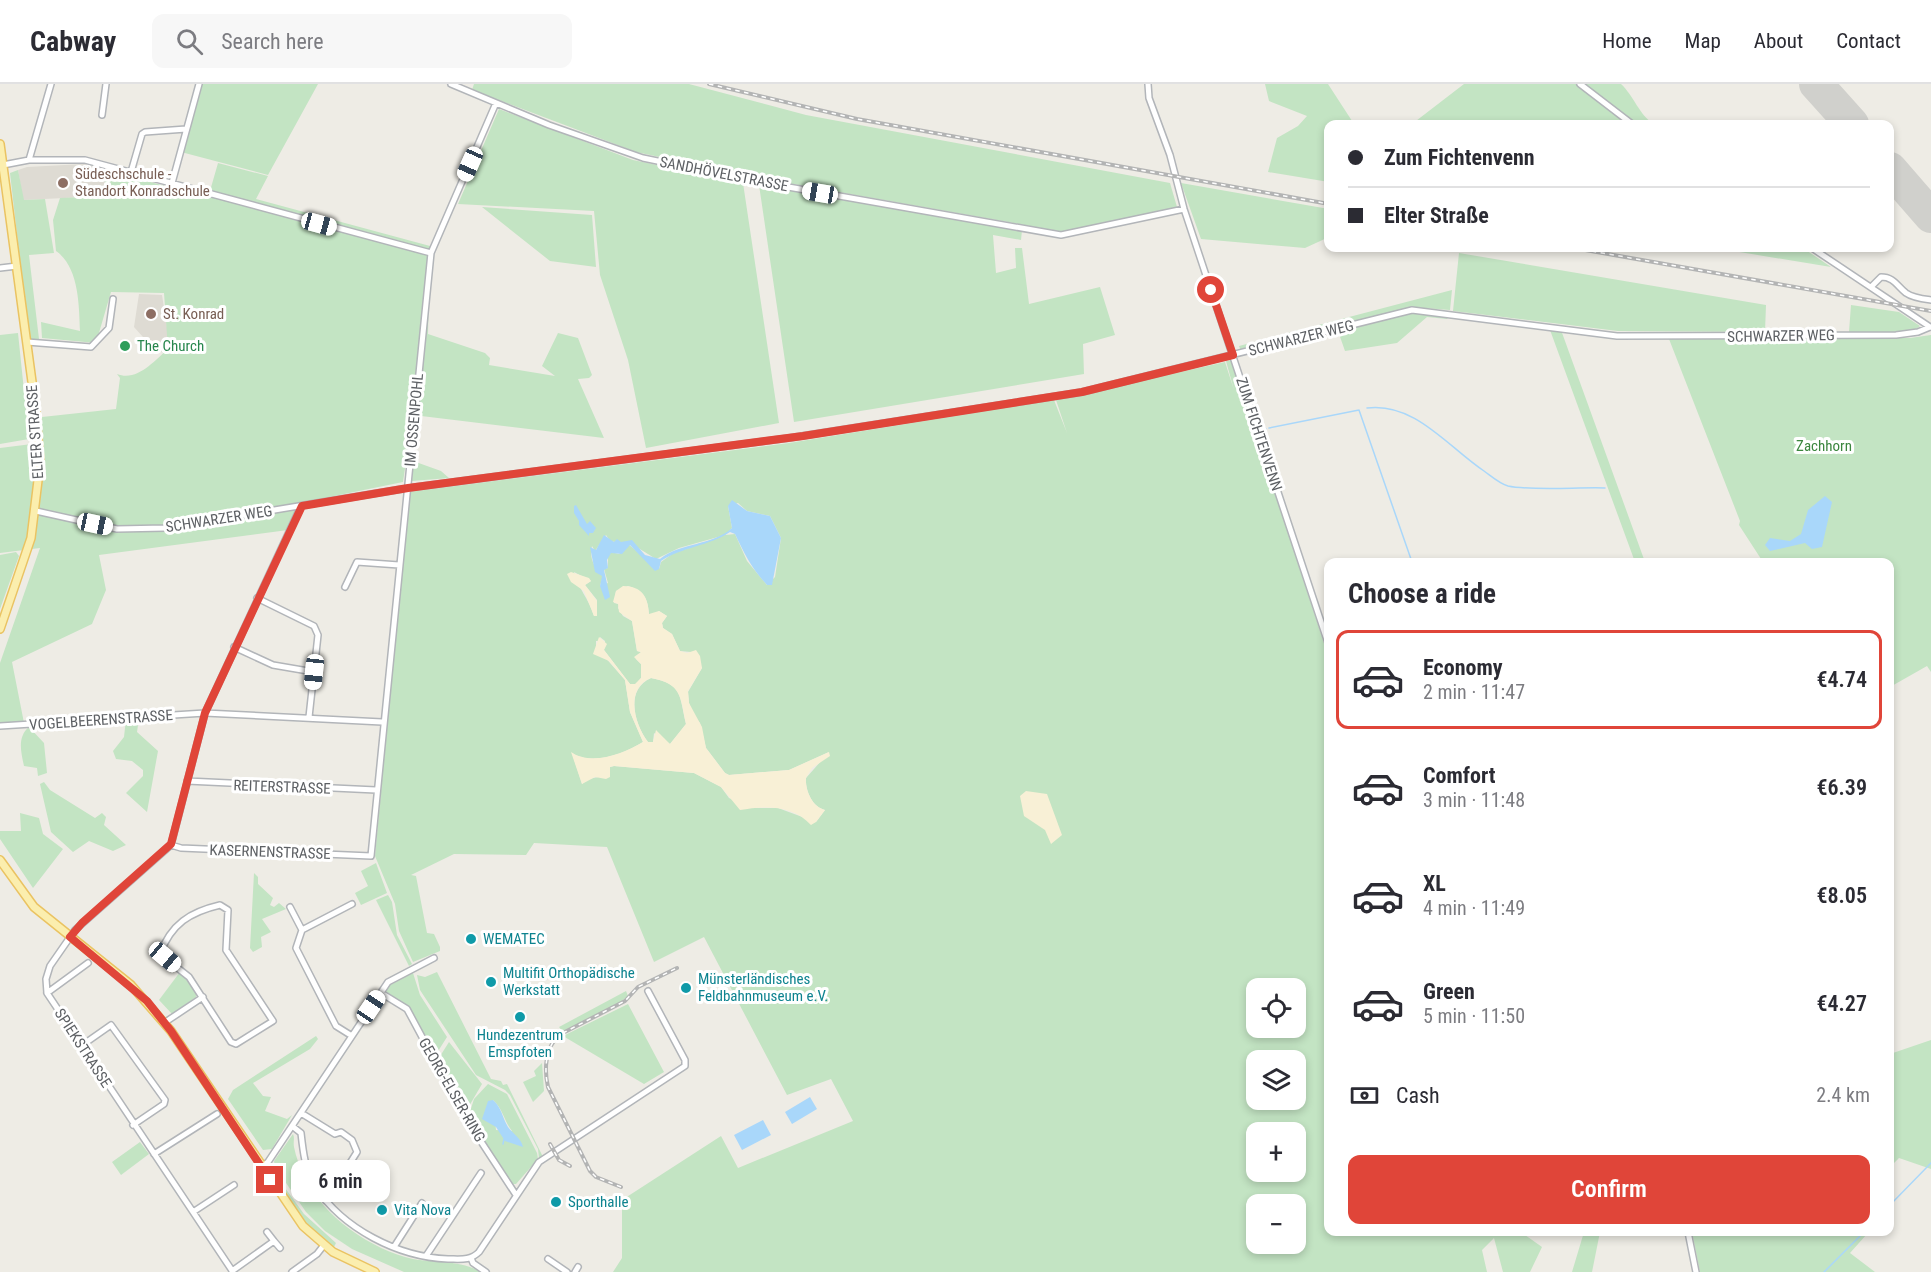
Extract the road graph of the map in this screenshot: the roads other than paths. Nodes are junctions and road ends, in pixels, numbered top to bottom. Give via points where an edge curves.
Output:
1 (51, 84) edge
2 (106, 84) edge
3 (199, 84) edge
4 (451, 84) edge
5 (1148, 84) edge
6 (1580, 84) edge
7 (496, 103) junction
8 (102, 115) dead end
9 (1627, 120) edge
10 (186, 129) junction
11 (0, 144) edge
12 (29, 160) junction
13 (3, 165) junction
14 (131, 172) junction
15 (172, 183) junction
16 (1184, 209) junction
17 (1818, 252) edge
18 (431, 253) junction
19 (17, 266) junction
20 (0, 268) edge
21 (1871, 287) junction
22 (113, 299) dead end
23 (1931, 300) edge
24 (1930, 327) edge
25 (27, 342) junction
26 (1233, 355) junction
27 (408, 488) junction
28 (302, 506) junction
29 (36, 511) junction
30 (399, 565) junction
31 (345, 587) dead end
32 (257, 598) junction
33 (0, 629) edge
34 (1324, 631) edge
35 (234, 647) junction
36 (314, 672) junction
37 (205, 713) junction
38 (309, 717) junction
39 (382, 722) junction
40 (0, 726) edge
41 (187, 781) junction
42 (376, 790) junction
43 (171, 844) junction
44 (370, 856) joint
45 (0, 860) edge
46 (352, 904) dead end
47 (291, 907) dead end
48 (302, 930) junction
49 (70, 937) junction
50 (434, 958) dead end
51 (88, 963) dead end
52 (648, 991) dead end
53 (47, 993) junction
54 (381, 993) junction
55 (203, 997) junction
56 (164, 1023) junction
57 (352, 1036) junction
58 (81, 1046) junction
59 (301, 1113) junction
60 (217, 1114) dead end
61 (133, 1125) junction
62 (292, 1126) junction
63 (154, 1154) junction
64 (261, 1167) junction
65 (481, 1173) dead end
66 (234, 1185) dead end
67 (516, 1195) junction
68 (326, 1201) junction
69 (422, 1203) dead end
70 (193, 1212) junction
71 (267, 1232) dead end
72 (1689, 1236) edge
73 (274, 1241) junction
74 (324, 1245) junction
75 (393, 1247) junction
76 (280, 1248) dead end
77 (426, 1256) junction
78 (471, 1258) junction
79 (548, 1259) dead end
80 (232, 1271) edge
81 (291, 1272) edge
82 (375, 1272) edge
83 (486, 1272) edge
84 (567, 1272) edge
85 (1696, 1272) edge

1 - 12 street
2 - 8 street
3 - 10 street
4 - 7 street, SANDHÖVELSTRASSE
5 - 16 street, ZUM FICHTENVENN
6 - 9 street
7 - 16 street, SANDHÖVELSTRASSE via 643,158 1061,235
7 - 18 street, IM OSSENPOHL
10 - 14 street via 145,132
10 - 15 street
11 - 13 main road, ELTER STRASSE
12 - 13 street
12 - 14 street via 84,160
13 - 19 main road, ELTER STRASSE
14 - 15 street
15 - 18 street
16 - 26 street, ZUM FICHTENVENN
17 - 21 street
18 - 27 street, IM OSSENPOHL
19 - 20 street
19 - 25 main road, ELTER STRASSE
21 - 23 street via 1886,277 1908,294
21 - 24 street
22 - 25 street via 108,328 91,347
24 - 26 street, SCHWARZER WEG via 1896,335 1617,336 1412,310
25 - 29 main road, ELTER STRASSE via 40,464
26 - 27 street, SCHWARZER WEG via 1082,392 789,438
26 - 34 street, ZUM FICHTENVENN
27 - 28 street, SCHWARZER WEG
27 - 30 street, IM OSSENPOHL
28 - 29 street, SCHWARZER WEG via 165,528 117,529
28 - 32 street
29 - 33 main road, ELTER STRASSE via 27,551
30 - 31 street via 357,562
30 - 39 street, IM OSSENPOHL
32 - 35 street
32 - 36 street via 314,626 318,635
35 - 36 street via 273,664
35 - 37 street
36 - 38 street
37 - 38 street, VOGELBEERENSTRASSE
37 - 40 street, VOGELBEERENSTRASSE
37 - 41 street
38 - 39 street, VOGELBEERENSTRASSE
39 - 42 street, IM OSSENPOHL
41 - 42 street, REITERSTRASSE
41 - 43 street
42 - 44 street, IM OSSENPOHL
43 - 44 street, KASERNENSTRASSE via 181,848
43 - 49 street, SPIEKSTRASSE
45 - 49 main road via 34,907
46 - 48 street
47 - 48 street
48 - 57 street via 296,948 336,1026
49 - 53 street, SPIEKSTRASSE via 50,966
49 - 56 main road via 131,985
50 - 54 street via 388,982
51 - 53 street
52 - 67 street via 685,1066 539,1162
53 - 58 street, SPIEKSTRASSE
54 - 57 street
54 - 67 street, GEORG-ELSER-RING via 407,1009 465,1117
55 - 55 street via 236,1044 273,1021 226,950 225,906 192,914 178,925 160,954 189,977
55 - 56 street
56 - 64 main road
57 - 59 street
58 - 61 street, SPIEKSTRASSE
58 - 61 street via 111,1025 157,1085 164,1104
59 - 62 street
59 - 68 street via 352,1140 357,1152
60 - 63 street
61 - 63 street, SPIEKSTRASSE
62 - 64 street
62 - 68 street via 301,1133 308,1172
63 - 70 street, SPIEKSTRASSE
64 - 74 main road via 297,1218
65 - 77 street
66 - 70 street
67 - 78 street via 479,1252
68 - 75 street via 364,1232
69 - 75 street
70 - 80 street, SPIEKSTRASSE
71 - 73 street
72 - 85 street
73 - 76 street
73 - 80 street
74 - 81 street
74 - 82 main road
75 - 77 street
77 - 78 street
78 - 83 street
79 - 84 street

